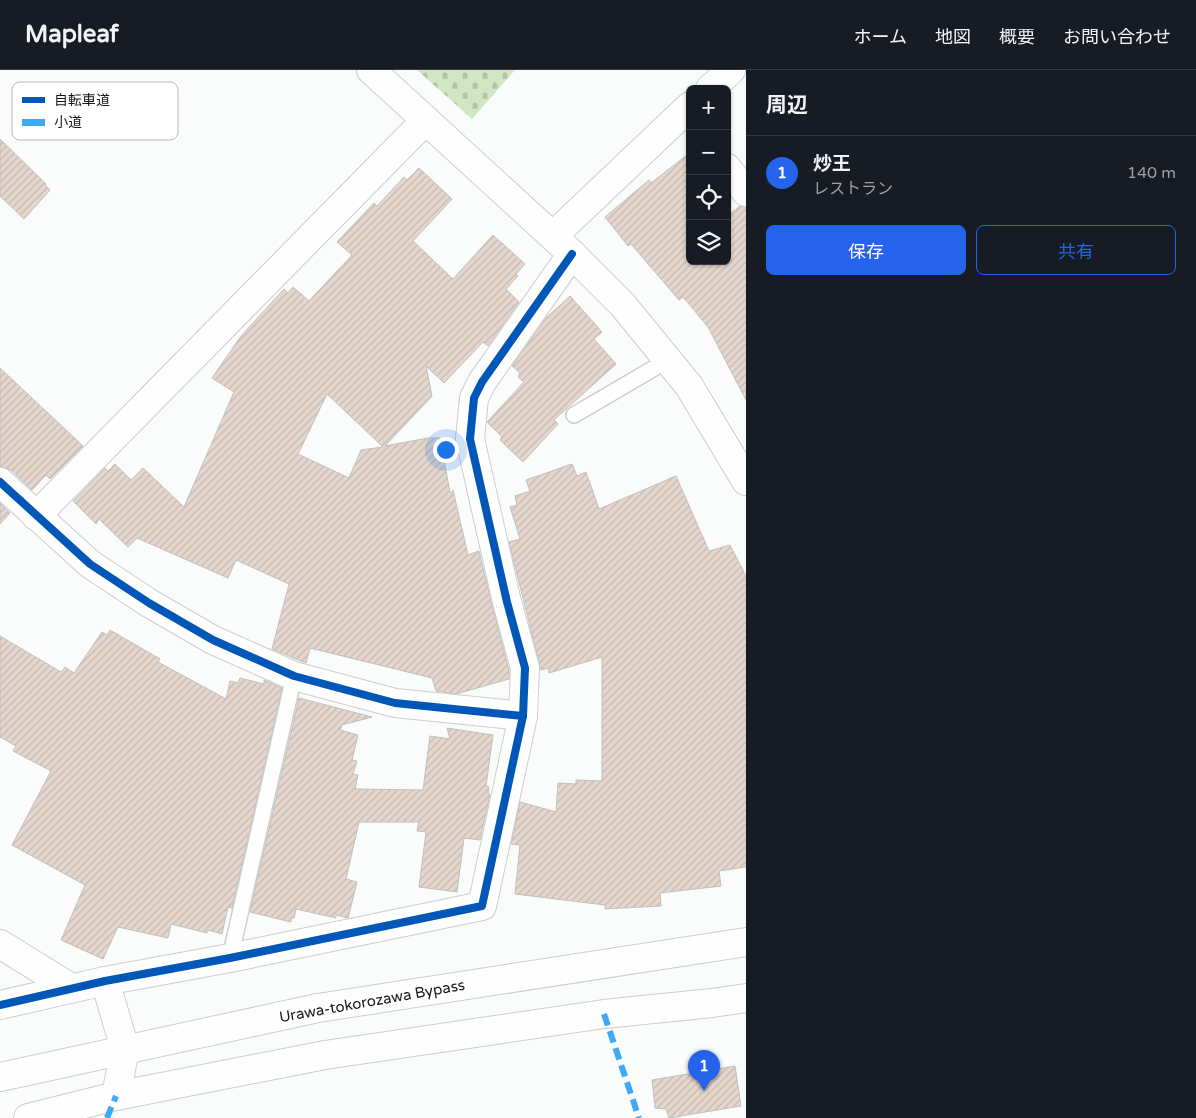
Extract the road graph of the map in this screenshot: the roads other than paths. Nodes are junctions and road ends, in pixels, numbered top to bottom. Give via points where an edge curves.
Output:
1 (371, 70) edge
2 (731, 70) edge
3 (714, 85) edge
4 (686, 114) edge
5 (426, 120) junction
6 (731, 173) edge
7 (746, 192) edge
8 (562, 245) junction
9 (668, 360) junction
10 (574, 415) dead end
11 (746, 481) edge
12 (0, 482) edge
13 (36, 516) junction
14 (294, 676) junction
15 (523, 716) junction
16 (746, 942) edge
17 (0, 944) edge
18 (230, 958) junction
19 (105, 981) junction
20 (71, 988) junction
21 (746, 998) edge
22 (0, 1005) edge
23 (125, 1049) junction
24 (0, 1077) edge
25 (116, 1096) junction
26 (28, 1118) edge

1 - 5 main road
2 - 3 main road
4 - 8 main road
5 - 8 main road
5 - 13 main road
6 - 7 main road
8 - 9 main road via 622,304
8 - 15 main road via 474,398 470,439 525,668
9 - 10 lane
9 - 11 main road via 689,386
12 - 13 main road
13 - 14 main road via 90,564 148,603 213,640
14 - 15 main road via 395,703
14 - 18 lane
15 - 18 main road via 482,906
16 - 23 main road, Urawa-tokorozawa Bypass via 318,1008
17 - 20 main road
18 - 19 main road
19 - 20 main road
19 - 23 main road
20 - 22 main road
21 - 25 main road via 604,1014 324,1055
23 - 24 main road, Urawa-tokorozawa Bypass
23 - 25 main road
25 - 26 main road

